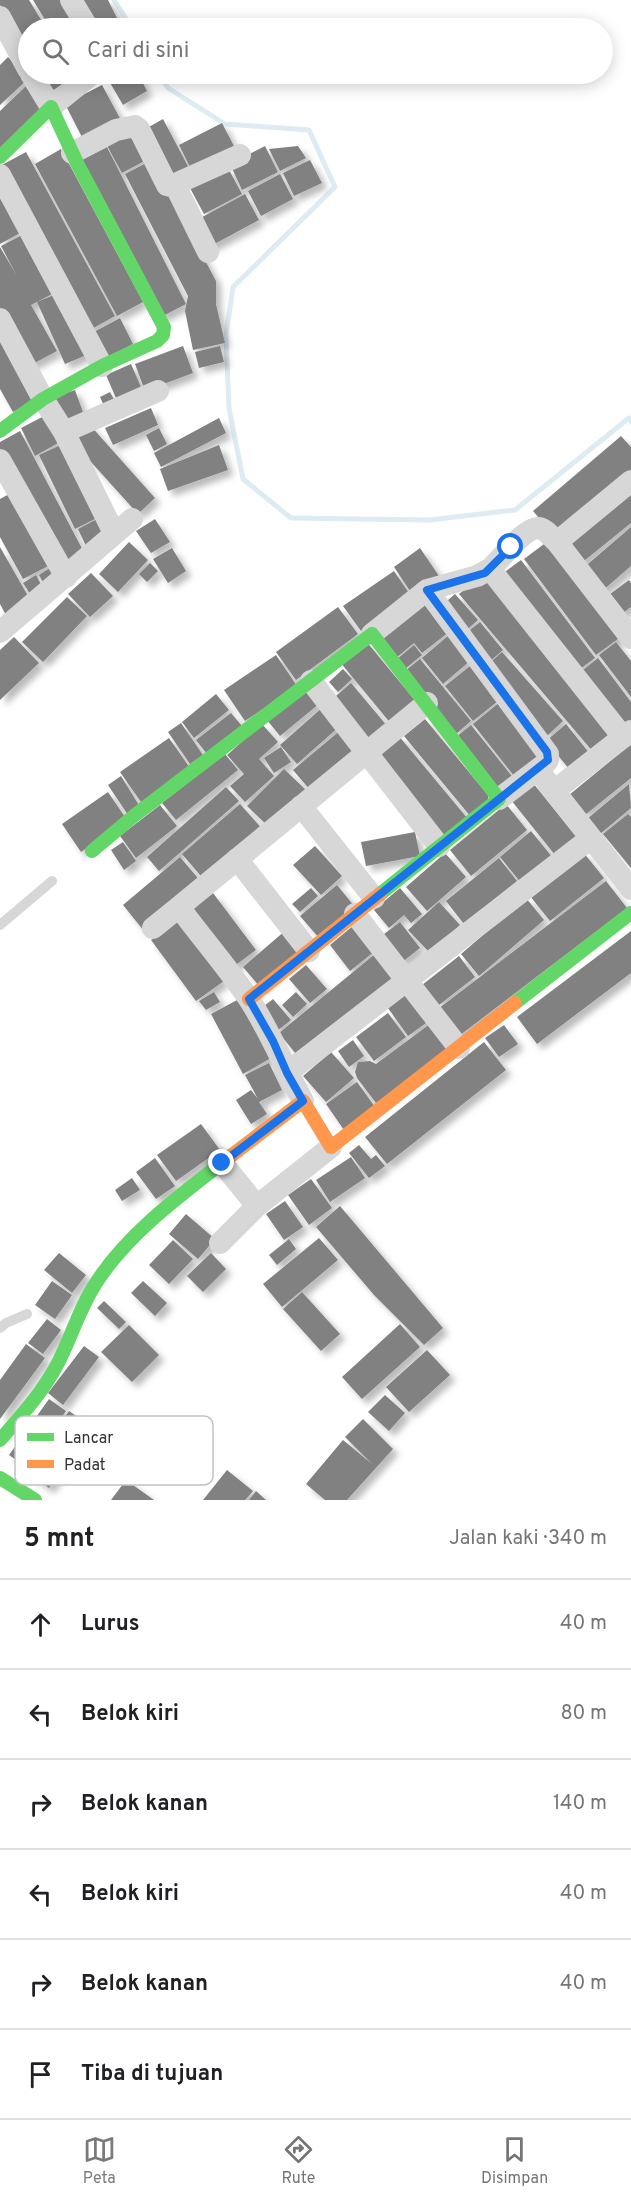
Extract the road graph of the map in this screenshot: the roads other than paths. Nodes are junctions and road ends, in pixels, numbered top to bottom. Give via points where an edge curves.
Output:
1 (71, 0) edge
2 (0, 17) edge
3 (82, 18) edge
4 (7, 48) edge
5 (18, 59) edge
6 (37, 84) edge
7 (80, 84) edge
8 (51, 107) junction
9 (72, 153) junction
10 (240, 155) dead end
11 (0, 158) edge
12 (0, 175) edge
13 (175, 185) junction
14 (208, 252) dead end
15 (0, 319) edge
16 (102, 366) junction
17 (158, 391) dead end
18 (43, 399) junction
19 (0, 431) edge
20 (64, 432) junction
21 (0, 460) edge
22 (631, 481) edge
23 (132, 519) dead end
24 (114, 533) junction
25 (557, 542) junction
26 (490, 569) junction
27 (66, 577) junction
28 (427, 590) junction
29 (1, 628) edge
30 (372, 634) junction
31 (631, 638) edge
32 (311, 681) junction
33 (427, 703) junction
34 (627, 734) edge
35 (367, 753) junction
36 (538, 770) junction
37 (554, 791) junction
38 (499, 799) junction
39 (301, 807) junction
40 (591, 838) junction
41 (439, 846) junction
42 (92, 851) dead end
43 (237, 859) junction
44 (52, 881) dead end
45 (631, 889) edge
46 (374, 898) junction
47 (179, 907) junction
48 (631, 913) edge
49 (355, 914) junction
50 (0, 925) edge
51 (153, 928) dead end
52 (309, 951) junction
53 (407, 980) junction
54 (249, 999) junction
55 (459, 1048) junction
56 (287, 1073) junction
57 (303, 1101) junction
58 (331, 1147) junction
59 (222, 1163) junction
60 (257, 1206) junction
61 (220, 1243) dead end
62 (27, 1314) dead end
63 (0, 1328) edge
64 (22, 1416) edge
65 (15, 1423) edge
66 (0, 1440) edge
67 (0, 1478) edge
68 (35, 1500) edge

1 - 3 street
2 - 4 street
4 - 5 street
6 - 8 street
7 - 8 street
8 - 9 main road
8 - 11 main road
9 - 13 street via 116,130 135,126 167,185
9 - 16 main road via 164,327 157,341
10 - 13 street
12 - 16 street
13 - 14 street
15 - 18 street
16 - 18 main road
17 - 20 street
18 - 19 main road
18 - 20 street
20 - 24 street
21 - 27 street
22 - 25 street
23 - 24 street
24 - 27 street
25 - 26 street via 536,528 521,537
25 - 31 street
26 - 28 street
26 - 34 street
27 - 29 street
28 - 30 street
28 - 36 street via 547,752 548,760
30 - 32 main road
30 - 33 main road
32 - 35 street
32 - 42 main road
33 - 35 street
33 - 38 main road
34 - 37 street
35 - 39 street
35 - 41 street
36 - 37 street
36 - 38 street
37 - 40 street
38 - 41 main road
39 - 43 street
39 - 46 street
40 - 45 street
40 - 53 street
41 - 46 main road
43 - 47 street
43 - 52 street
44 - 50 lane
46 - 49 main road
47 - 51 street
47 - 54 street
48 - 55 main road
49 - 52 main road
49 - 53 street
52 - 54 main road
53 - 55 street
53 - 56 street
54 - 56 street
55 - 58 main road
56 - 57 street
57 - 58 main road
57 - 59 main road
58 - 60 street
59 - 60 street
59 - 64 main road via 137,1235 98,1280 57,1366
60 - 61 street
62 - 63 lane
65 - 66 main road
67 - 68 main road

